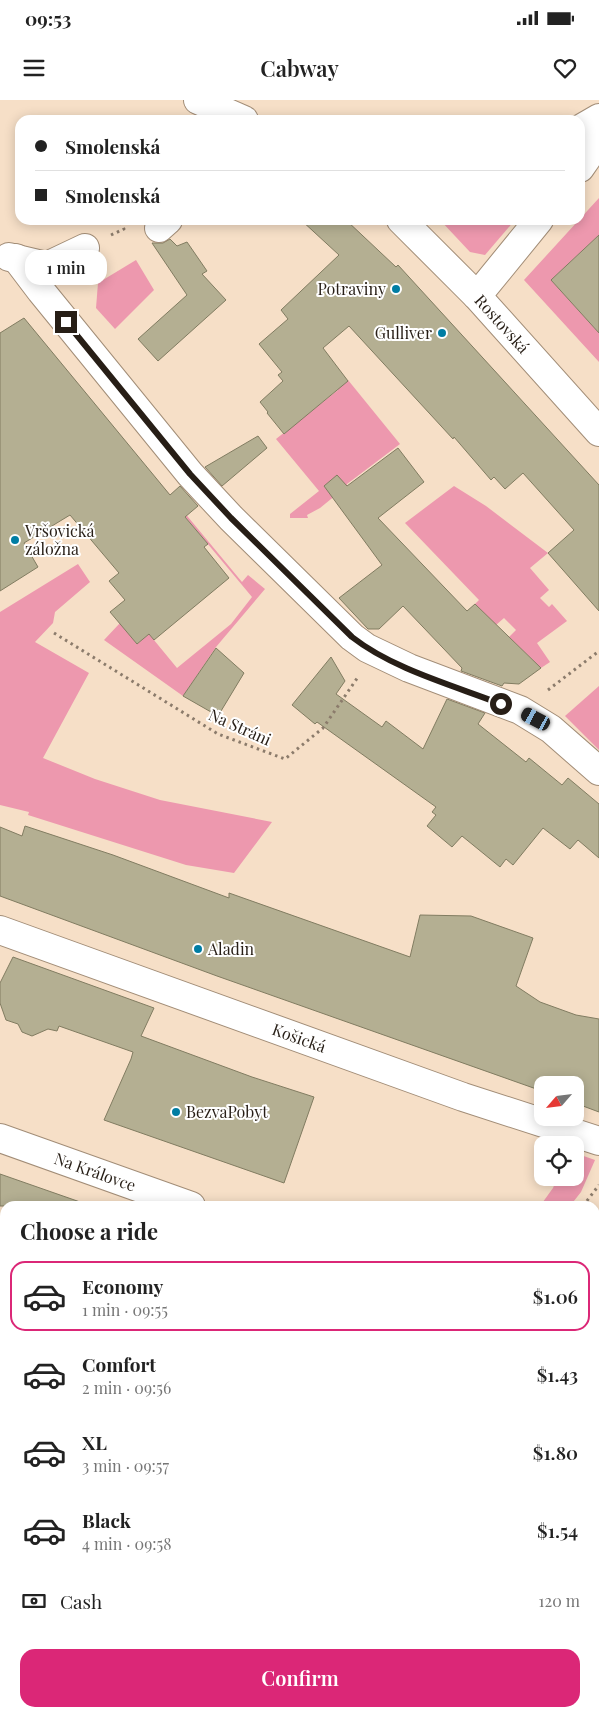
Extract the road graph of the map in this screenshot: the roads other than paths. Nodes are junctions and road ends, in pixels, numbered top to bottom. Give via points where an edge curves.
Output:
1 (198, 100) edge
2 (232, 115) edge
3 (599, 118) edge
4 (585, 126) edge
5 (599, 141) edge
6 (585, 161) edge
7 (406, 225) edge
8 (535, 225) edge
9 (85, 248) dead end
10 (8, 257) edge
11 (478, 296) junction
12 (599, 432) edge
13 (599, 771) edge
14 (0, 930) edge
15 (0, 1138) edge
16 (599, 1141) edge
17 (177, 1201) edge

1 - 2 street
3 - 4 street
5 - 6 street
7 - 11 street, Rostovská
8 - 11 street
9 - 10 street via 46,266
10 - 13 street via 41,292 190,474 352,637 366,648 409,668 520,710 551,729
11 - 12 street, Rostovská
14 - 16 street, Košická via 463,1097
15 - 17 street, Na Královce

